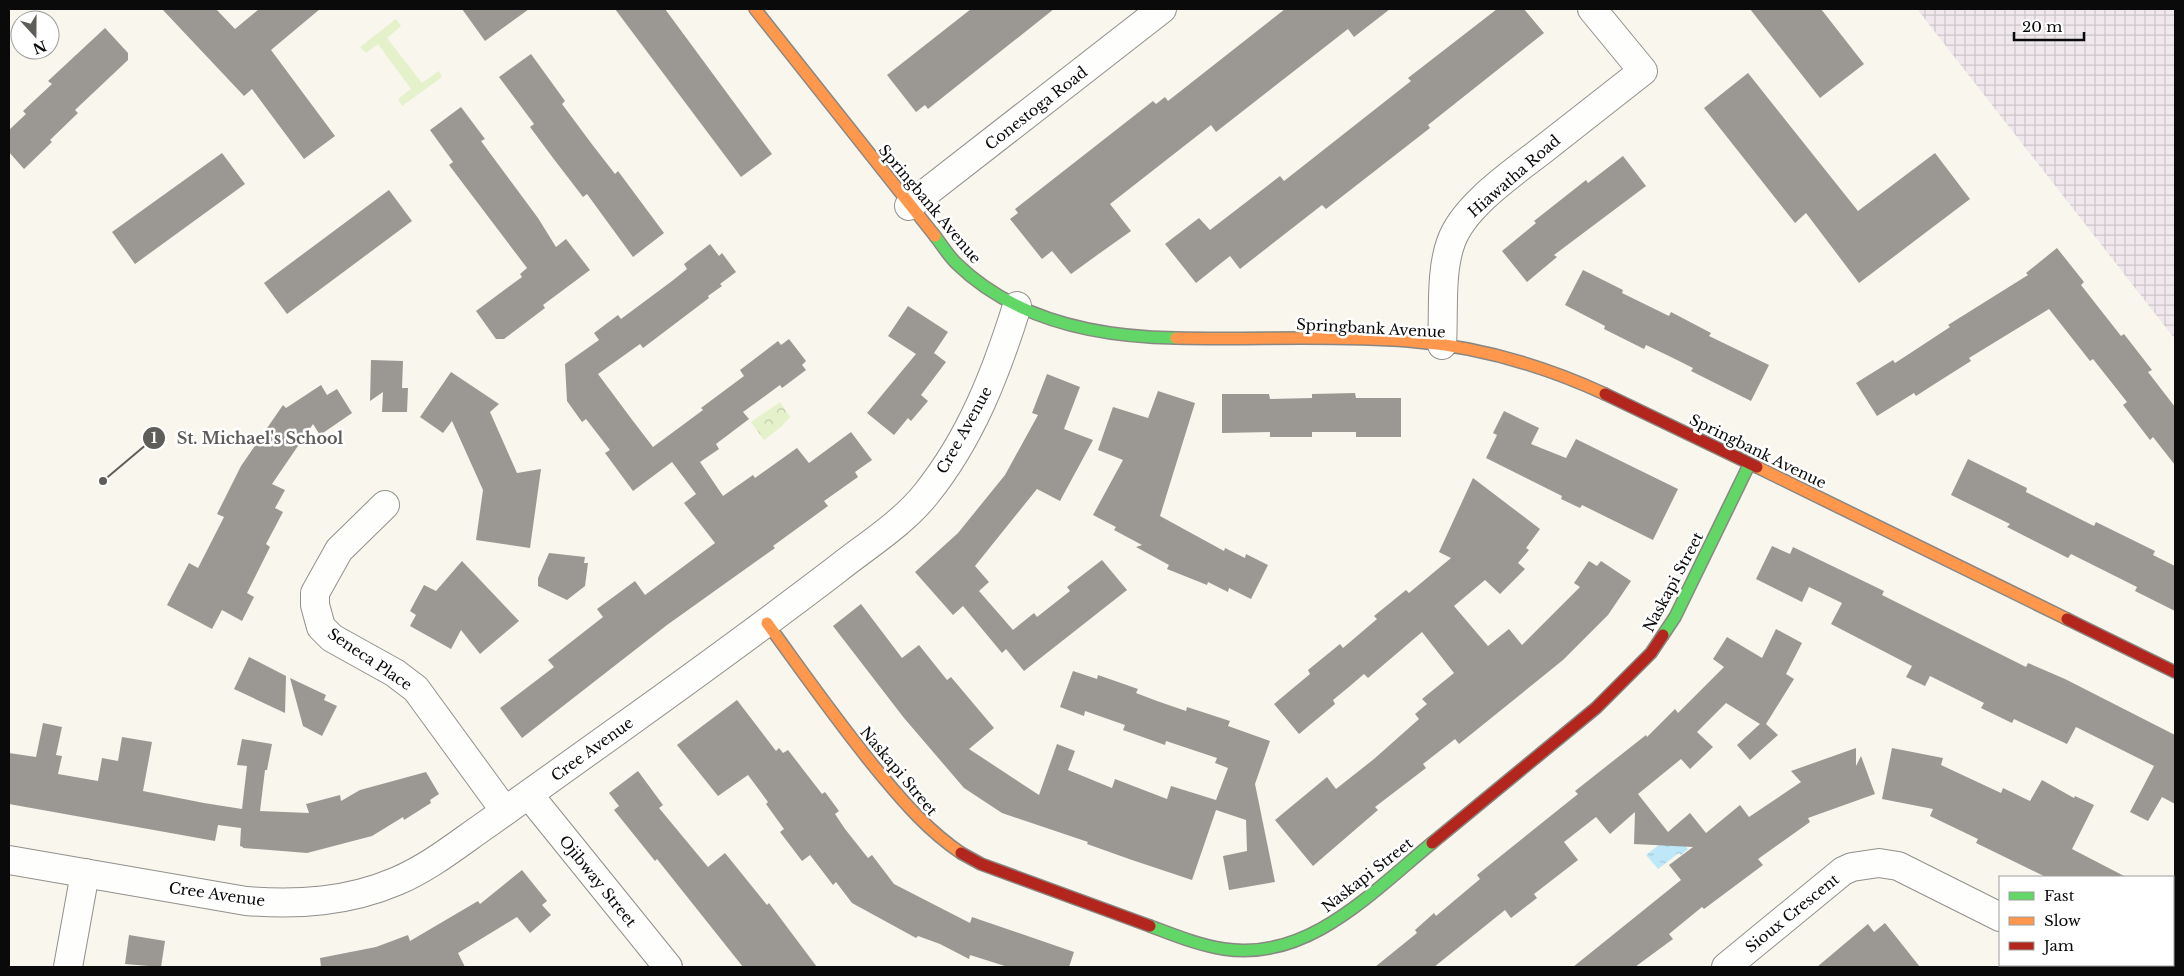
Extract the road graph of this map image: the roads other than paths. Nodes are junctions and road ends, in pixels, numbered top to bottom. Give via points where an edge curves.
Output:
1 (755, 9) edge
2 (1162, 9) edge
3 (1592, 9) edge
4 (909, 206) junction
5 (1017, 306) junction
6 (1442, 345) junction
7 (1749, 465) junction
8 (385, 505) dead end
9 (767, 623) junction
10 (2175, 672) edge
11 (529, 795) junction
12 (505, 811) junction
13 (9, 860) edge
14 (85, 873) junction
15 (1999, 916) edge
16 (68, 967) edge
17 (668, 967) edge
18 (1726, 967) edge

1 - 4 main road, Springbank Avenue
2 - 4 street, Conestoga Road
3 - 6 street, Hiawatha Road via 1643,71 1512,174 1476,205 1458,227 1451,240 1446,265
4 - 5 main road, Springbank Avenue via 966,272
5 - 6 main road, Springbank Avenue via 1070,327 1137,337 1343,339
5 - 9 street, Cree Avenue via 979,411 946,468 925,495 901,519
6 - 7 main road, Springbank Avenue via 1497,355 1556,373 1594,388
7 - 9 main road, Naskapi Street via 1675,617 1651,653 1628,677 1596,708 1345,914 1296,942 1262,950 1225,949 1194,942 981,864 951,847 906,806
7 - 10 main road, Springbank Avenue
8 - 12 street, Seneca Place via 339,550 315,593 321,627 332,638 395,673 416,689
9 - 11 street, Cree Avenue
11 - 12 street, Cree Avenue
11 - 17 street, Ojibway Street
12 - 14 street, Cree Avenue via 415,873 375,890 323,901 246,901
13 - 14 street, Cree Avenue
14 - 16 street
15 - 18 street, Sioux Crescent via 1898,866 1879,863 1852,867 1843,870

